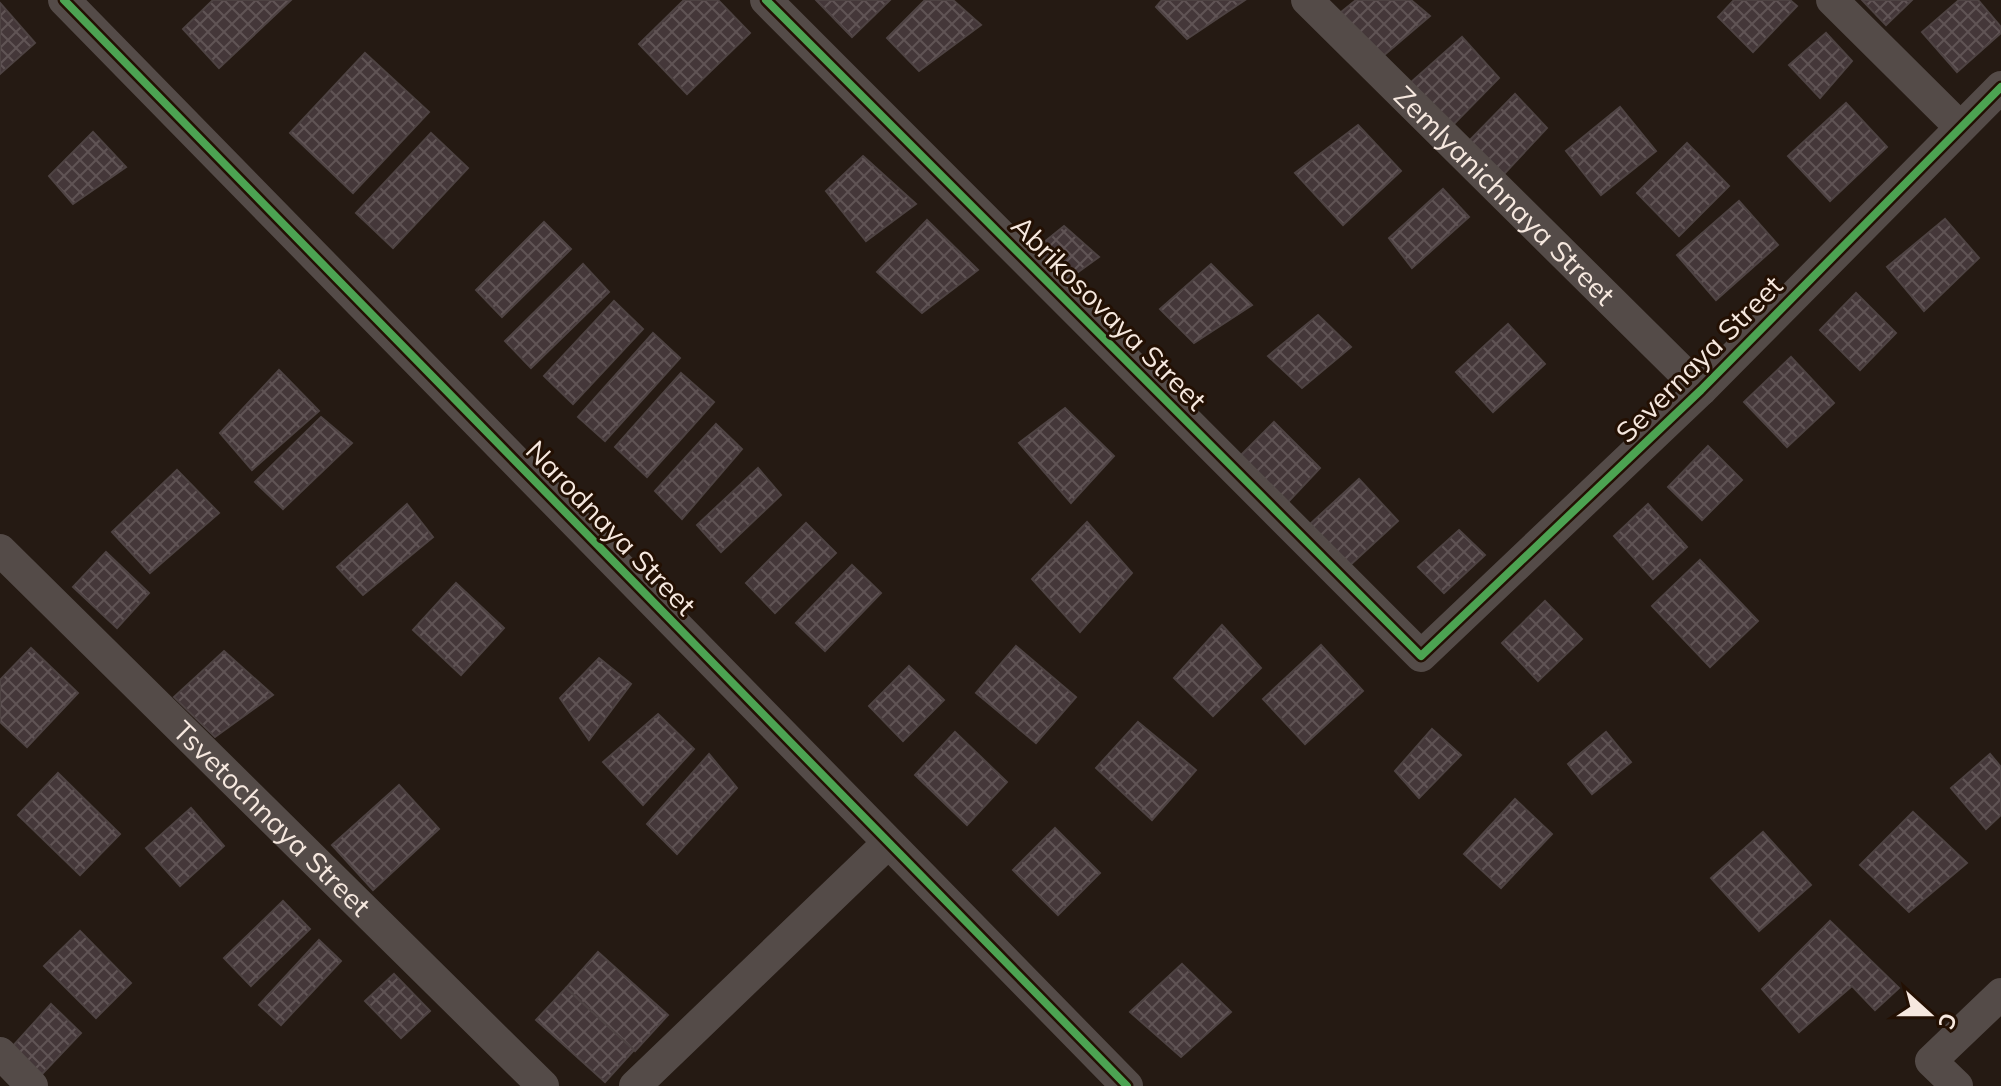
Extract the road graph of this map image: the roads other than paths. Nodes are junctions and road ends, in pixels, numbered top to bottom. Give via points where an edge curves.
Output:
1 (64, 0) edge
2 (766, 0) edge
3 (1307, 0) edge
4 (1832, 0) edge
5 (2001, 87) edge
6 (1960, 127) junction
7 (1701, 390) junction
8 (0, 550) edge
9 (1421, 656) joint
10 (888, 843) junction
11 (2001, 994) edge
12 (0, 1053) edge
13 (32, 1086) edge
14 (543, 1086) edge
15 (635, 1086) edge
16 (1127, 1086) edge
17 (1957, 1086) edge

1 - 10 street, Narodnaya Street
2 - 9 street, Abrikosovaya Street
3 - 7 street, Zemlyanichnaya Street
4 - 6 street
5 - 6 street, Severnaya Street
6 - 7 street, Severnaya Street
7 - 9 street, Severnaya Street
8 - 14 street, Tsvetochnaya Street
10 - 15 street
10 - 16 street, Narodnaya Street
11 - 17 street via 1931,1061
12 - 13 street

